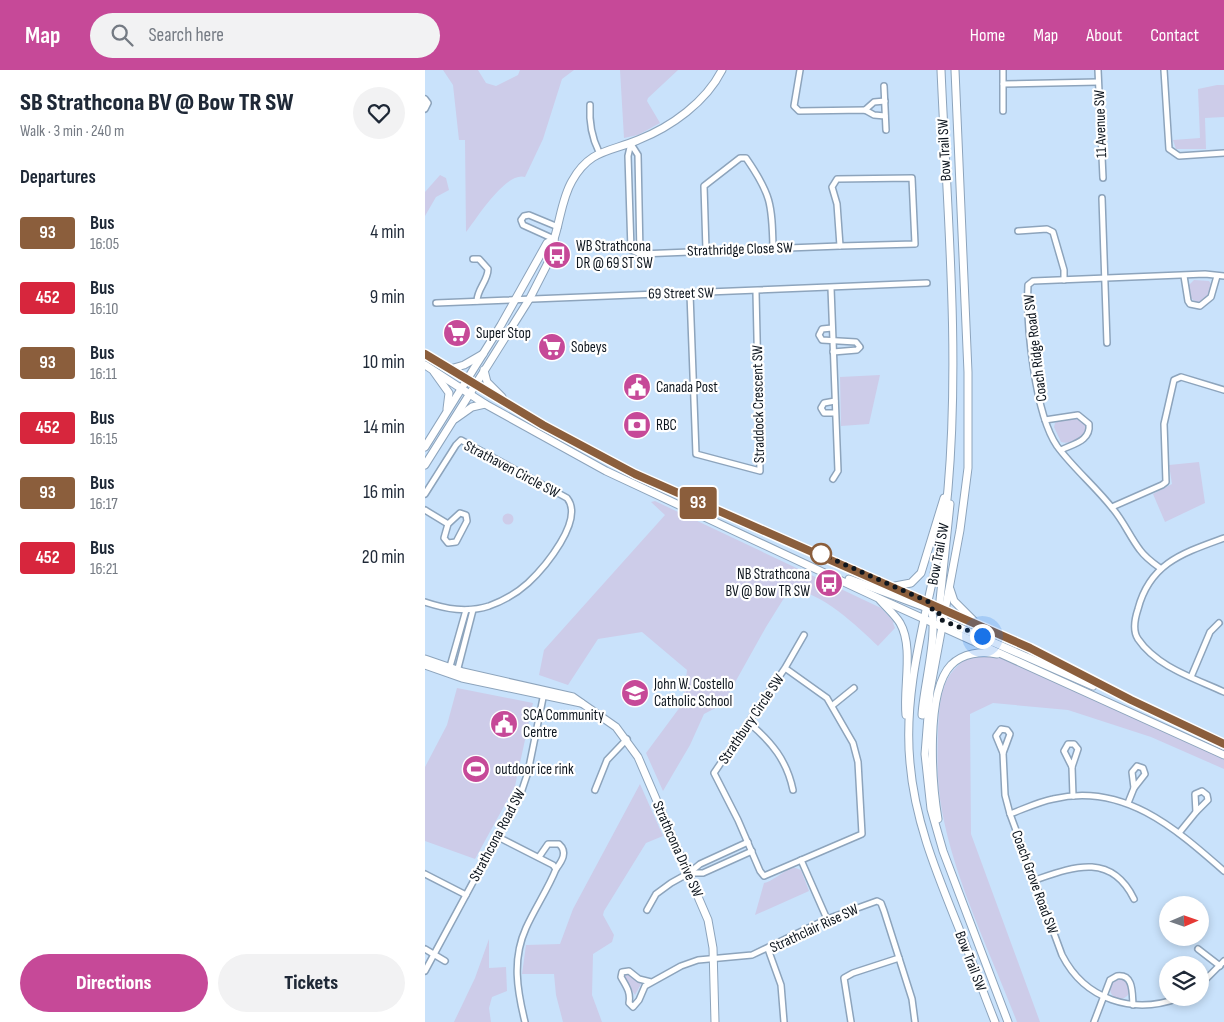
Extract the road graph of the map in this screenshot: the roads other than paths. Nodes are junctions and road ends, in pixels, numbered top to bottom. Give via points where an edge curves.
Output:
1 (722, 70) edge
2 (799, 70) edge
3 (941, 70) edge
4 (955, 70) edge
5 (1003, 70) edge
6 (1097, 70) edge
7 (1164, 70) edge
8 (1098, 82) junction
9 (1003, 84) junction
10 (884, 86) dead end
11 (425, 99) edge
12 (885, 100) junction
13 (590, 104) dead end
14 (425, 109) edge
15 (865, 110) junction
16 (1003, 111) dead end
17 (885, 116) junction
18 (886, 130) dead end
19 (631, 143) junction
20 (599, 152) junction
21 (1224, 153) edge
22 (1103, 178) dead end
23 (1103, 198) dead end
24 (558, 227) junction
25 (1018, 231) dead end
26 (554, 240) junction
27 (840, 246) junction
28 (773, 247) junction
29 (706, 250) junction
30 (640, 254) junction
31 (473, 259) dead end
32 (1184, 276) junction
33 (1217, 276) junction
34 (1224, 276) edge
35 (1104, 279) junction
36 (1064, 280) junction
37 (927, 283) dead end
38 (831, 288) junction
39 (756, 292) junction
40 (690, 294) junction
41 (530, 298) junction
42 (515, 300) junction
43 (477, 301) junction
44 (436, 303) dead end
45 (832, 328) junction
46 (833, 341) junction
47 (1107, 343) dead end
48 (485, 352) junction
49 (833, 352) junction
50 (425, 354) edge
51 (428, 366) edge
52 (450, 369) junction
53 (484, 370) junction
54 (467, 380) junction
55 (475, 384) junction
56 (462, 388) junction
57 (1224, 390) edge
58 (469, 393) junction
59 (835, 402) junction
60 (485, 404) junction
61 (513, 407) junction
62 (447, 411) junction
63 (835, 413) junction
64 (1045, 420) junction
65 (451, 423) junction
66 (425, 447) edge
67 (1061, 450) junction
68 (425, 465) edge
69 (833, 479) dead end
70 (949, 484) junction
71 (425, 494) edge
72 (1112, 507) junction
73 (425, 510) edge
74 (448, 524) junction
75 (1224, 538) edge
76 (815, 567) junction
77 (1160, 568) junction
78 (893, 586) junction
79 (949, 586) junction
80 (878, 598) junction
81 (425, 602) edge
82 (466, 610) junction
83 (473, 610) junction
84 (935, 614) junction
85 (1219, 623) dead end
86 (979, 625) junction
87 (804, 635) dead end
88 (1008, 656) junction
89 (425, 659) edge
90 (425, 665) edge
91 (785, 668) junction
92 (449, 671) junction
93 (457, 674) junction
94 (1191, 677) junction
95 (854, 688) dead end
96 (1224, 692) edge
97 (545, 693) junction
98 (1131, 700) junction
99 (833, 705) junction
100 (749, 723) junction
101 (908, 729) junction
102 (627, 739) junction
103 (1224, 744) edge
104 (1003, 753) dead end
105 (925, 754) junction
106 (1224, 755) edge
107 (1072, 767) dead end
108 (1134, 788) dead end
109 (595, 790) dead end
110 (793, 790) dead end
111 (1073, 796) junction
112 (1128, 803) junction
113 (1196, 812) dead end
114 (1010, 814) junction
115 (1179, 833) junction
116 (498, 837) junction
117 (748, 842) junction
118 (752, 851) junction
119 (943, 851) junction
120 (539, 857) junction
121 (801, 860) junction
122 (556, 869) junction
123 (1223, 869) edge
124 (689, 873) junction
125 (425, 874) edge
126 (1035, 880) junction
127 (466, 895) junction
128 (1134, 899) dead end
129 (647, 910) dead end
130 (827, 919) junction
131 (425, 949) edge
132 (768, 949) junction
133 (1198, 949) dead end
134 (434, 955) junction
135 (899, 958) junction
136 (713, 959) junction
137 (445, 961) dead end
138 (1224, 961) edge
139 (1220, 966) junction
140 (425, 971) edge
141 (1209, 976) edge
142 (651, 982) junction
143 (1103, 996) junction
144 (1159, 1003) edge
145 (1133, 1006) junction
146 (525, 1022) edge
147 (715, 1022) edge
148 (784, 1022) edge
149 (851, 1022) edge
150 (915, 1022) edge
151 (995, 1022) edge
152 (1008, 1022) edge
153 (1094, 1022) edge

1 - 19 main road via 711,87 683,114 657,132
2 - 15 street via 794,106 799,112
3 - 70 main road, Bow Trail SW via 954,372
4 - 79 main road, Bow Trail SW via 969,422 967,485
5 - 9 street
6 - 8 street, 11 Avenue SW
7 - 21 street via 1169,150 1179,156
8 - 9 street
8 - 22 street, 11 Avenue SW
9 - 16 street
10 - 12 street
11 - 14 street
12 - 15 street via 874,102
12 - 17 street
13 - 20 street via 589,123
15 - 17 street via 875,116
17 - 18 street
19 - 20 main road
19 - 30 street via 638,155
19 - 30 street via 628,156 631,250
20 - 24 main road via 572,181
23 - 35 street
24 - 26 main road
24 - 26 street via 529,215 521,220 523,225
25 - 36 street via 1051,230 1056,236
26 - 41 main road via 555,248
26 - 42 main road via 547,243
27 - 27 street, Strathridge Close SW via 915,244 912,178 837,179 832,186 837,204
27 - 28 street, Strathridge Close SW
28 - 29 street, Strathridge Close SW
28 - 29 street via 772,209 763,183 746,158 740,158 703,186
29 - 30 street, Strathridge Close SW
31 - 43 street via 479,259 488,269
32 - 33 street, Coach Ridge Road SW
32 - 33 street via 1188,301 1200,306 1211,297
32 - 35 street, Coach Ridge Road SW
33 - 34 street, Coach Ridge Road SW
35 - 36 street, Coach Ridge Road SW
35 - 47 street
36 - 64 street, Coach Ridge Road SW via 1033,281 1028,285 1029,328
37 - 38 street, 69 Street SW
38 - 39 street, 69 Street SW
38 - 45 street
39 - 40 street, 69 Street SW
39 - 40 street, Straddock Crescent SW via 760,471 696,454
40 - 41 street, 69 Street SW
41 - 42 street, 69 Street SW
41 - 53 main road
42 - 43 street, 69 Street SW
42 - 48 main road
43 - 44 street, 69 Street SW
45 - 46 street
45 - 46 street via 822,329 819,335 822,340
46 - 49 street
46 - 49 street via 856,342 860,347
48 - 52 main road via 464,365
48 - 54 main road
49 - 59 street
50 - 52 main road
51 - 56 main road
51 - 62 main road via 449,393
52 - 54 main road
53 - 55 main road
53 - 61 main road via 487,382
54 - 55 main road
54 - 56 main road
55 - 58 main road
55 - 61 main road
56 - 58 main road
56 - 62 main road
57 - 72 street via 1181,377 1174,380 1165,416 1166,482
58 - 60 main road
58 - 65 main road
59 - 63 street
59 - 63 street via 824,403 821,408 824,413
60 - 65 main road via 472,407
60 - 76 main road via 606,471
61 - 78 main road via 652,482
62 - 66 main road
63 - 69 street via 838,471
64 - 67 street, Coach Ridge Road SW
64 - 67 street via 1078,416 1087,422 1089,430 1085,439
65 - 68 main road
67 - 72 street, Coach Ridge Road SW
70 - 78 main road via 921,573 911,583
70 - 84 main road, Bow Trail SW
70 - 84 main road via 949,526
71 - 83 street, Strathaven Circle SW via 461,440 571,503 568,527 562,541 528,583 510,597
72 - 77 street, Coach Ridge Road SW via 1139,549
73 - 74 street
74 - 74 street via 444,538 452,544 467,517 460,513
75 - 77 street via 1183,554
76 - 80 main road
76 - 84 main road
77 - 94 street via 1139,604 1136,634 1154,657
78 - 84 main road
79 - 84 main road, Bow Trail SW
79 - 86 main road via 961,611
80 - 84 main road
80 - 101 main road via 899,622 906,639 904,699
81 - 82 street, Strathaven Circle SW
82 - 83 street, Strathaven Circle SW
82 - 92 street
83 - 93 street
84 - 86 main road
84 - 88 main road
84 - 98 main road
84 - 101 main road, Bow Trail SW via 913,679
84 - 105 main road, Bow Trail SW
84 - 105 main road via 923,699
85 - 94 street via 1210,632
86 - 98 main road
87 - 91 street
88 - 106 main road
88 - 119 main road via 979,652 963,657 951,665 940,686 933,753
89 - 92 main road, Strathcona Drive SW
90 - 92 main road, Strathcona Drive SW
91 - 99 street, Strathbury Circle SW via 819,691
91 - 100 street, Strathbury Circle SW
92 - 93 main road, Strathcona Drive SW
93 - 97 main road, Strathcona Drive SW
94 - 96 street
95 - 99 street
97 - 102 main road, Strathcona Drive SW via 573,697 604,717
97 - 116 street, Strathcona Road SW via 528,772
98 - 103 main road
99 - 121 street, Strathbury Circle SW via 857,756 862,834
100 - 110 street via 769,741 782,759
100 - 117 street, Strathbury Circle SW via 714,773
101 - 151 main road, Bow Trail SW via 914,793 927,846
102 - 109 street via 607,760
102 - 124 main road, Strathcona Drive SW
104 - 114 street via 1005,795
105 - 119 main road, Bow Trail SW via 931,809
107 - 111 street
108 - 112 street
111 - 112 street, Coach Grove Road SW via 1104,797
111 - 114 street, Coach Grove Road SW via 1046,800
112 - 115 street, Coach Grove Road SW via 1149,812
113 - 115 street
114 - 126 street, Coach Grove Road SW
115 - 123 street, Coach Grove Road SW
116 - 120 street
116 - 127 street, Strathcona Road SW
117 - 118 street, Strathbury Circle SW
117 - 124 street via 700,864
118 - 121 street, Strathbury Circle SW via 764,876
118 - 124 street via 703,873
119 - 152 main road, Bow Trail SW
120 - 122 street
120 - 122 street via 548,844 559,844 563,857
121 - 130 street
122 - 146 street via 526,928 519,951 517,988
124 - 129 street via 656,894
124 - 136 main road, Strathcona Drive SW via 708,920
125 - 127 street
126 - 128 street via 1074,867 1098,867 1125,883
126 - 143 street, Coach Grove Road SW via 1067,963 1083,984
127 - 134 street, Strathcona Road SW
130 - 132 street, Strathclair Rise SW
130 - 135 street, Strathclair Rise SW via 877,901 881,903
131 - 134 street
132 - 136 street, Strathclair Rise SW via 743,957
132 - 148 street via 781,985
133 - 139 street
134 - 137 street
134 - 140 street, Strathcona Road SW
135 - 149 street via 844,978
135 - 150 street, Strathclair Rise SW via 912,999
136 - 142 street, Strathclair Rise SW via 681,966
136 - 147 main road, Strathcona Drive SW
138 - 139 street
139 - 141 street
142 - 142 street via 639,979 629,971 622,972 621,978 631,996 629,1003 633,1006
143 - 145 street, Coach Grove Road SW
143 - 145 street via 1112,978 1122,975 1130,981
143 - 153 street
144 - 145 street, Coach Grove Road SW

